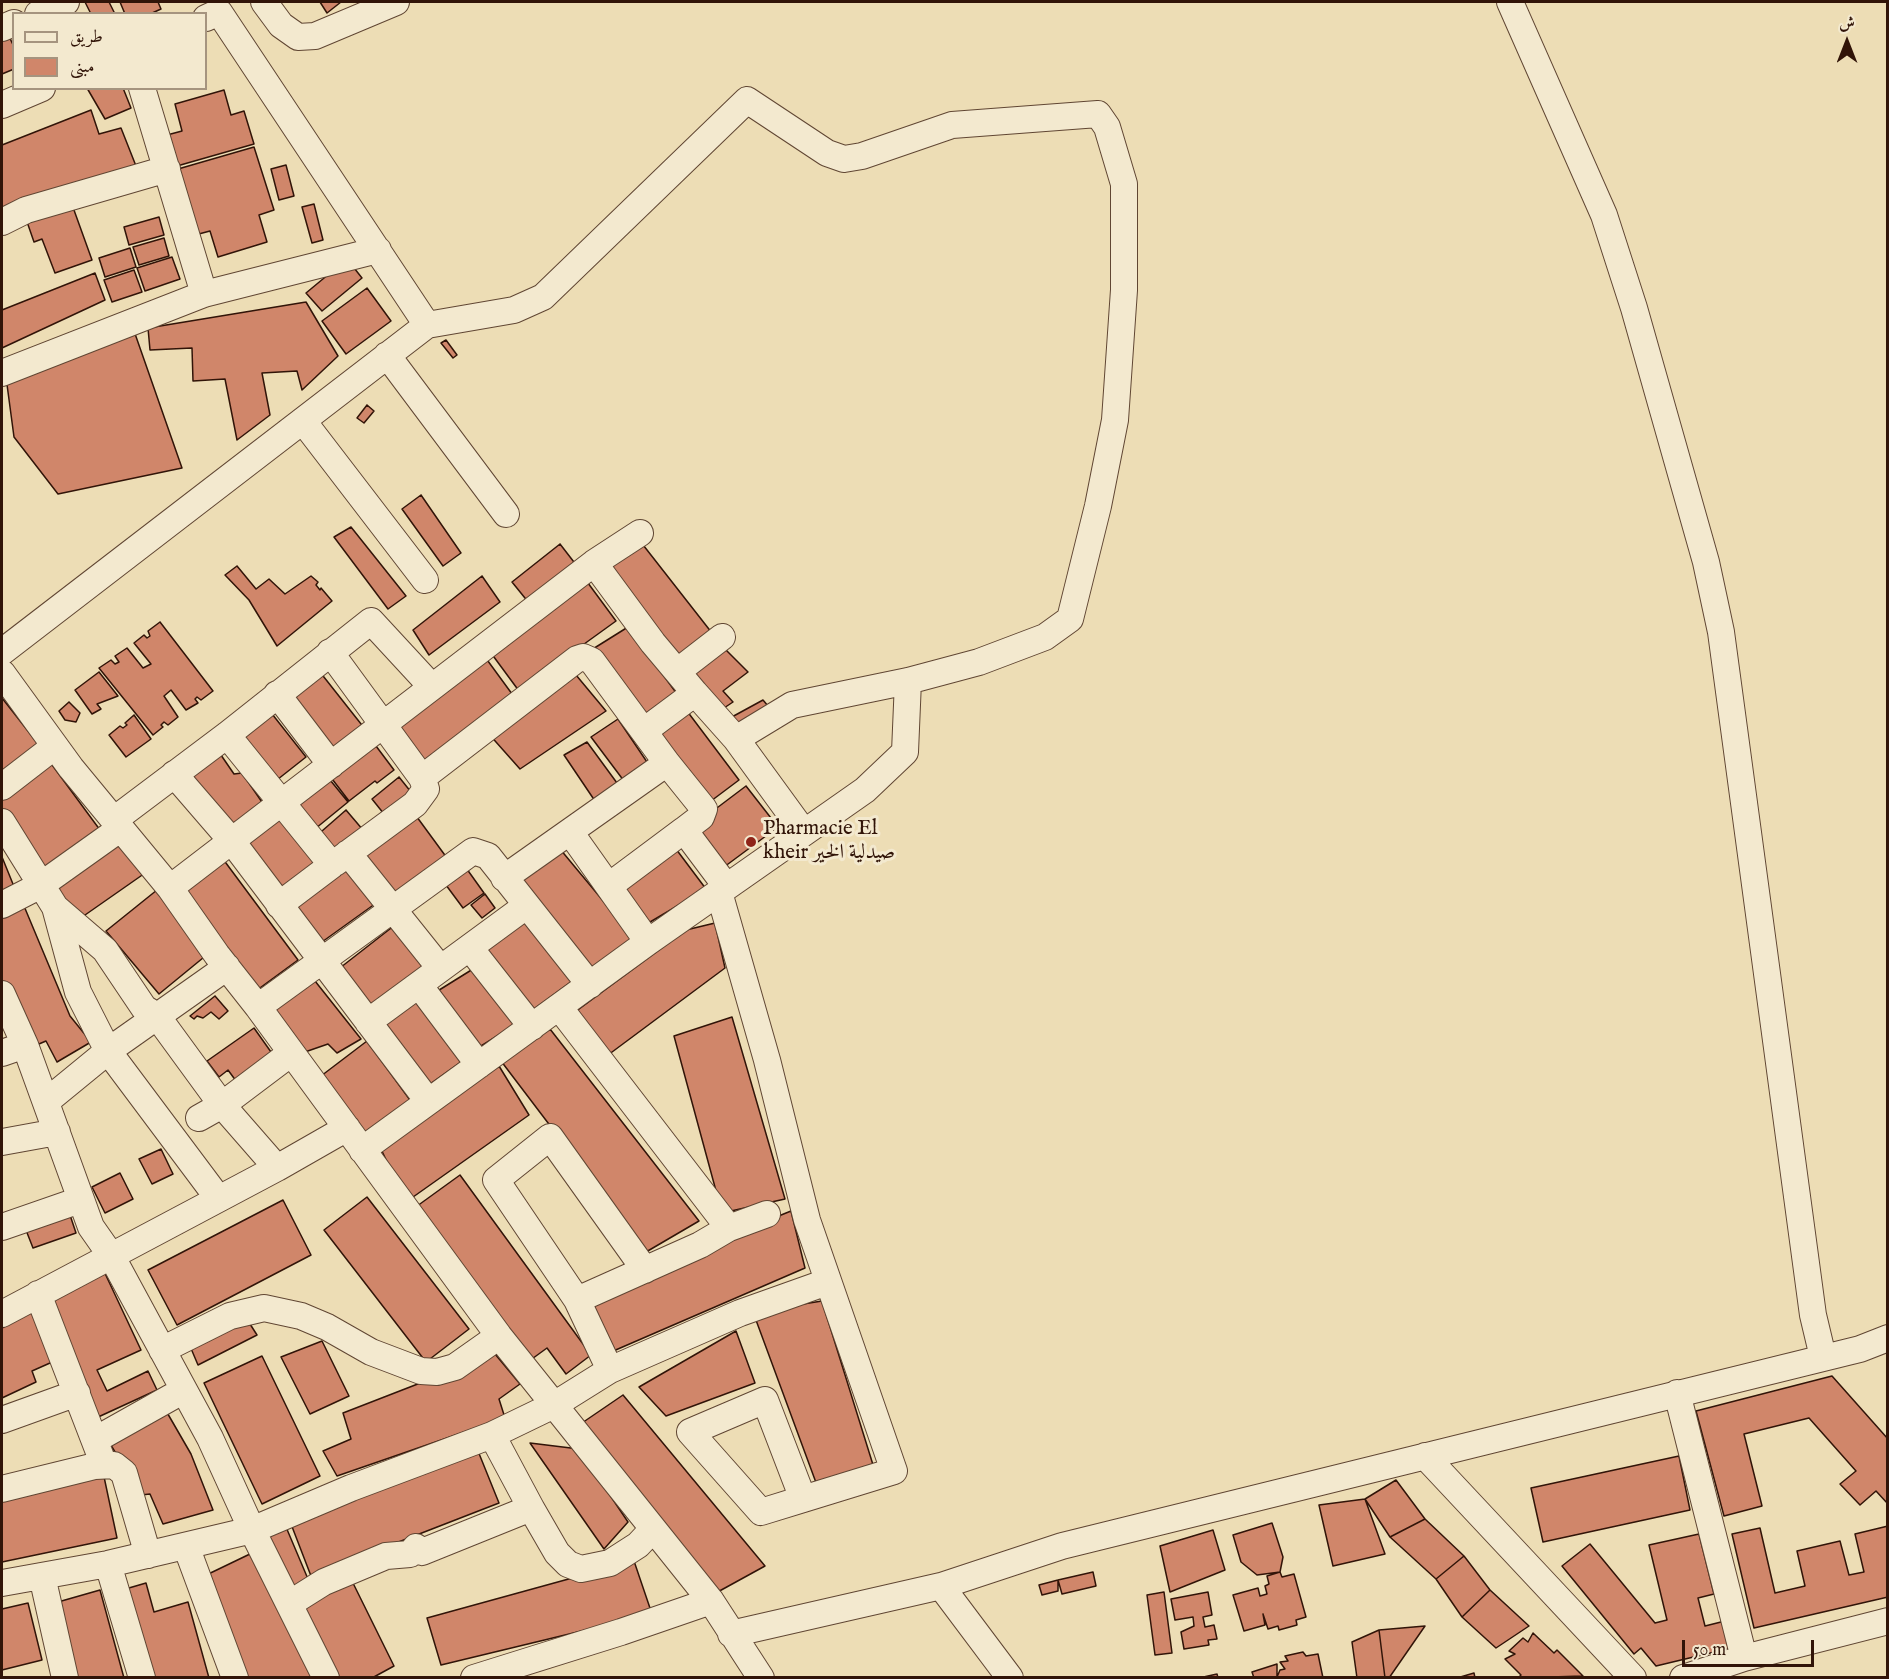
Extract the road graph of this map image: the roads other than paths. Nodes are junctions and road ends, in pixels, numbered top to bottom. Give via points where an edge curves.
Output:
1 (66, 2) edge
2 (264, 2) edge
3 (396, 2) edge
4 (1510, 2) edge
5 (213, 10) edge
6 (43, 12) edge
7 (37, 90) edge
8 (143, 90) edge
9 (2, 105) edge
10 (167, 169) junction
11 (2, 222) edge
12 (378, 250) junction
13 (204, 294) junction
14 (427, 326) junction
15 (387, 356) junction
16 (2, 373) edge
17 (303, 421) junction
18 (506, 513) dead end
19 (640, 533) dead end
20 (594, 563) junction
21 (425, 580) dead end
22 (722, 637) dead end
23 (2, 652) edge
24 (330, 652) junction
25 (678, 671) junction
26 (2, 673) edge
27 (908, 681) junction
28 (432, 687) junction
29 (695, 693) junction
30 (277, 694) junction
31 (384, 724) junction
32 (644, 731) junction
33 (227, 735) junction
34 (736, 739) junction
35 (55, 746) junction
36 (667, 763) junction
37 (332, 765) junction
38 (174, 774) junction
39 (422, 777) junction
40 (2, 786) edge
41 (282, 801) junction
42 (2, 822) edge
43 (118, 824) junction
44 (684, 830) junction
45 (803, 831) junction
46 (570, 832) junction
47 (231, 840) junction
48 (340, 859) junction
49 (504, 878) junction
50 (41, 885) junction
51 (609, 886) junction
52 (170, 888) junction
53 (722, 889) junction
54 (2, 905) edge
55 (279, 905) junction
56 (526, 906) junction
57 (55, 907) junction
58 (393, 909) junction
59 (648, 942) junction
60 (470, 948) junction
61 (222, 961) junction
62 (321, 961) junction
63 (441, 969) junction
64 (419, 985) junction
65 (590, 985) junction
66 (2, 994) edge
67 (258, 1007) junction
68 (559, 1007) junction
69 (150, 1012) junction
70 (368, 1022) junction
71 (532, 1027) junction
72 (13, 1049) edge
73 (108, 1052) junction
74 (291, 1053) junction
75 (479, 1065) junction
76 (46, 1101) junction
77 (428, 1101) junction
78 (222, 1105) junction
79 (199, 1118) dead end
80 (346, 1128) junction
81 (57, 1132) junction
82 (2, 1142) edge
83 (362, 1150) junction
84 (276, 1168) junction
85 (218, 1198) junction
86 (80, 1200) junction
87 (767, 1214) dead end
88 (2, 1227) edge
89 (729, 1228) junction
90 (112, 1257) junction
91 (645, 1270) junction
92 (827, 1282) junction
93 (38, 1294) junction
94 (576, 1300) junction
95 (2, 1314) edge
96 (499, 1336) junction
97 (1887, 1338) edge
98 (1860, 1349) junction
99 (162, 1350) junction
100 (1887, 1356) edge
101 (1823, 1357) junction
102 (610, 1370) junction
103 (184, 1390) junction
104 (76, 1393) junction
105 (1677, 1393) junction
106 (554, 1405) junction
107 (2, 1420) edge
108 (492, 1435) junction
109 (95, 1440) junction
110 (1425, 1456) junction
111 (105, 1465) junction
112 (2, 1489) edge
113 (803, 1499) junction
114 (531, 1508) junction
115 (653, 1529) junction
116 (252, 1530) junction
117 (186, 1546) junction
118 (148, 1555) junction
119 (108, 1564) junction
120 (42, 1576) junction
121 (2, 1583) edge
122 (941, 1586) junction
123 (711, 1601) junction
124 (289, 1604) junction
125 (1887, 1621) edge
126 (731, 1634) junction
127 (1744, 1658) junction
128 (65, 1677) edge
129 (142, 1677) edge
130 (235, 1677) edge
131 (326, 1677) edge
132 (474, 1677) edge
133 (761, 1677) edge
134 (1010, 1677) edge
135 (1634, 1677) edge
136 (1683, 1677) edge

1 - 6 street
2 - 3 street via 281,25 298,37 315,36
4 - 101 street via 1604,215 1706,562 1721,632 1813,1315
5 - 12 street
7 - 9 street
8 - 10 street
10 - 11 street via 26,210
10 - 13 street
12 - 13 street
12 - 14 street
13 - 16 street
14 - 15 street
14 - 27 street via 514,310 543,297 747,100 827,153 843,159 952,125 1091,113 1102,117 1124,184 1124,290 1114,420 1070,619 1045,637 979,662
15 - 17 street
15 - 18 street
17 - 21 street
17 - 23 street
19 - 20 street
20 - 25 street
20 - 28 street
22 - 25 street
24 - 28 street via 371,621
24 - 30 street via 316,667
24 - 31 street
25 - 29 street
26 - 35 street
27 - 34 street via 792,705
27 - 45 street via 905,752 865,790
28 - 31 street
29 - 32 street
29 - 34 street
30 - 33 street
30 - 37 street
31 - 37 street
31 - 39 street
32 - 36 street
32 - 39 street via 592,661 580,658
33 - 38 street
33 - 41 street
34 - 45 street
35 - 40 street
35 - 43 street
36 - 44 street via 704,809 701,817
36 - 46 street
37 - 41 street
38 - 43 street
38 - 47 street
39 - 48 street via 426,789 415,804
41 - 47 street
41 - 48 street
42 - 50 street
43 - 50 street
43 - 52 street
44 - 51 street
44 - 53 street
45 - 53 street
46 - 49 street
46 - 51 street
47 - 52 street
47 - 55 street
48 - 55 street
48 - 58 street
49 - 56 street
49 - 58 street via 488,856 473,851
50 - 54 street
50 - 57 street
51 - 59 street
52 - 61 street
53 - 59 street
53 - 92 street
55 - 62 street
56 - 60 street
56 - 65 street
57 - 69 street via 105,950
57 - 73 street via 78,992
58 - 62 street
58 - 63 street
59 - 65 street
60 - 63 street
60 - 71 street
61 - 67 street
61 - 69 street
62 - 67 street
62 - 70 street
63 - 64 street
64 - 70 street
64 - 75 street
65 - 68 street
66 - 72 street
67 - 74 street
68 - 71 street
68 - 89 street
69 - 73 street
69 - 78 street
70 - 77 street
71 - 75 street
72 - 76 street
73 - 76 street
73 - 85 street
74 - 78 street
74 - 80 street
75 - 77 street
76 - 81 street
77 - 83 street
78 - 79 street
78 - 84 street
80 - 83 street
80 - 84 street
81 - 82 street
81 - 86 street
83 - 96 street
84 - 85 street
85 - 90 street
86 - 88 street
86 - 90 street via 91,1227
87 - 89 street
89 - 91 street
90 - 93 street
90 - 99 street
91 - 94 street
91 - 94 street via 550,1137 496,1179
92 - 102 street via 740,1313
92 - 113 street via 894,1471
93 - 95 street
93 - 104 street
94 - 102 street
96 - 99 street via 455,1367 421,1371 371,1352 301,1316 264,1308 230,1316
96 - 106 street
97 - 98 street
98 - 100 street
98 - 101 street
99 - 103 street
101 - 105 street
102 - 106 street
103 - 109 street
103 - 116 street
104 - 107 street
104 - 109 street
105 - 110 street
105 - 127 street
106 - 108 street
106 - 115 street
108 - 114 street
108 - 116 street
109 - 111 street
110 - 122 street via 1062,1546
110 - 135 street
111 - 112 street
111 - 118 street via 114,1465 124,1473
113 - 113 street via 761,1512 690,1432 765,1400
114 - 115 street via 557,1553 580,1569 610,1563 639,1545
114 - 124 street via 422,1552 416,1547 410,1554 386,1556 324,1582
115 - 123 street
116 - 117 street
116 - 124 street
117 - 118 street
117 - 130 street
118 - 119 street
119 - 120 street
119 - 129 street
120 - 121 street
120 - 128 street
122 - 126 street
122 - 134 street
123 - 126 street
123 - 132 street
124 - 131 street
125 - 127 street
126 - 133 street
127 - 136 street

